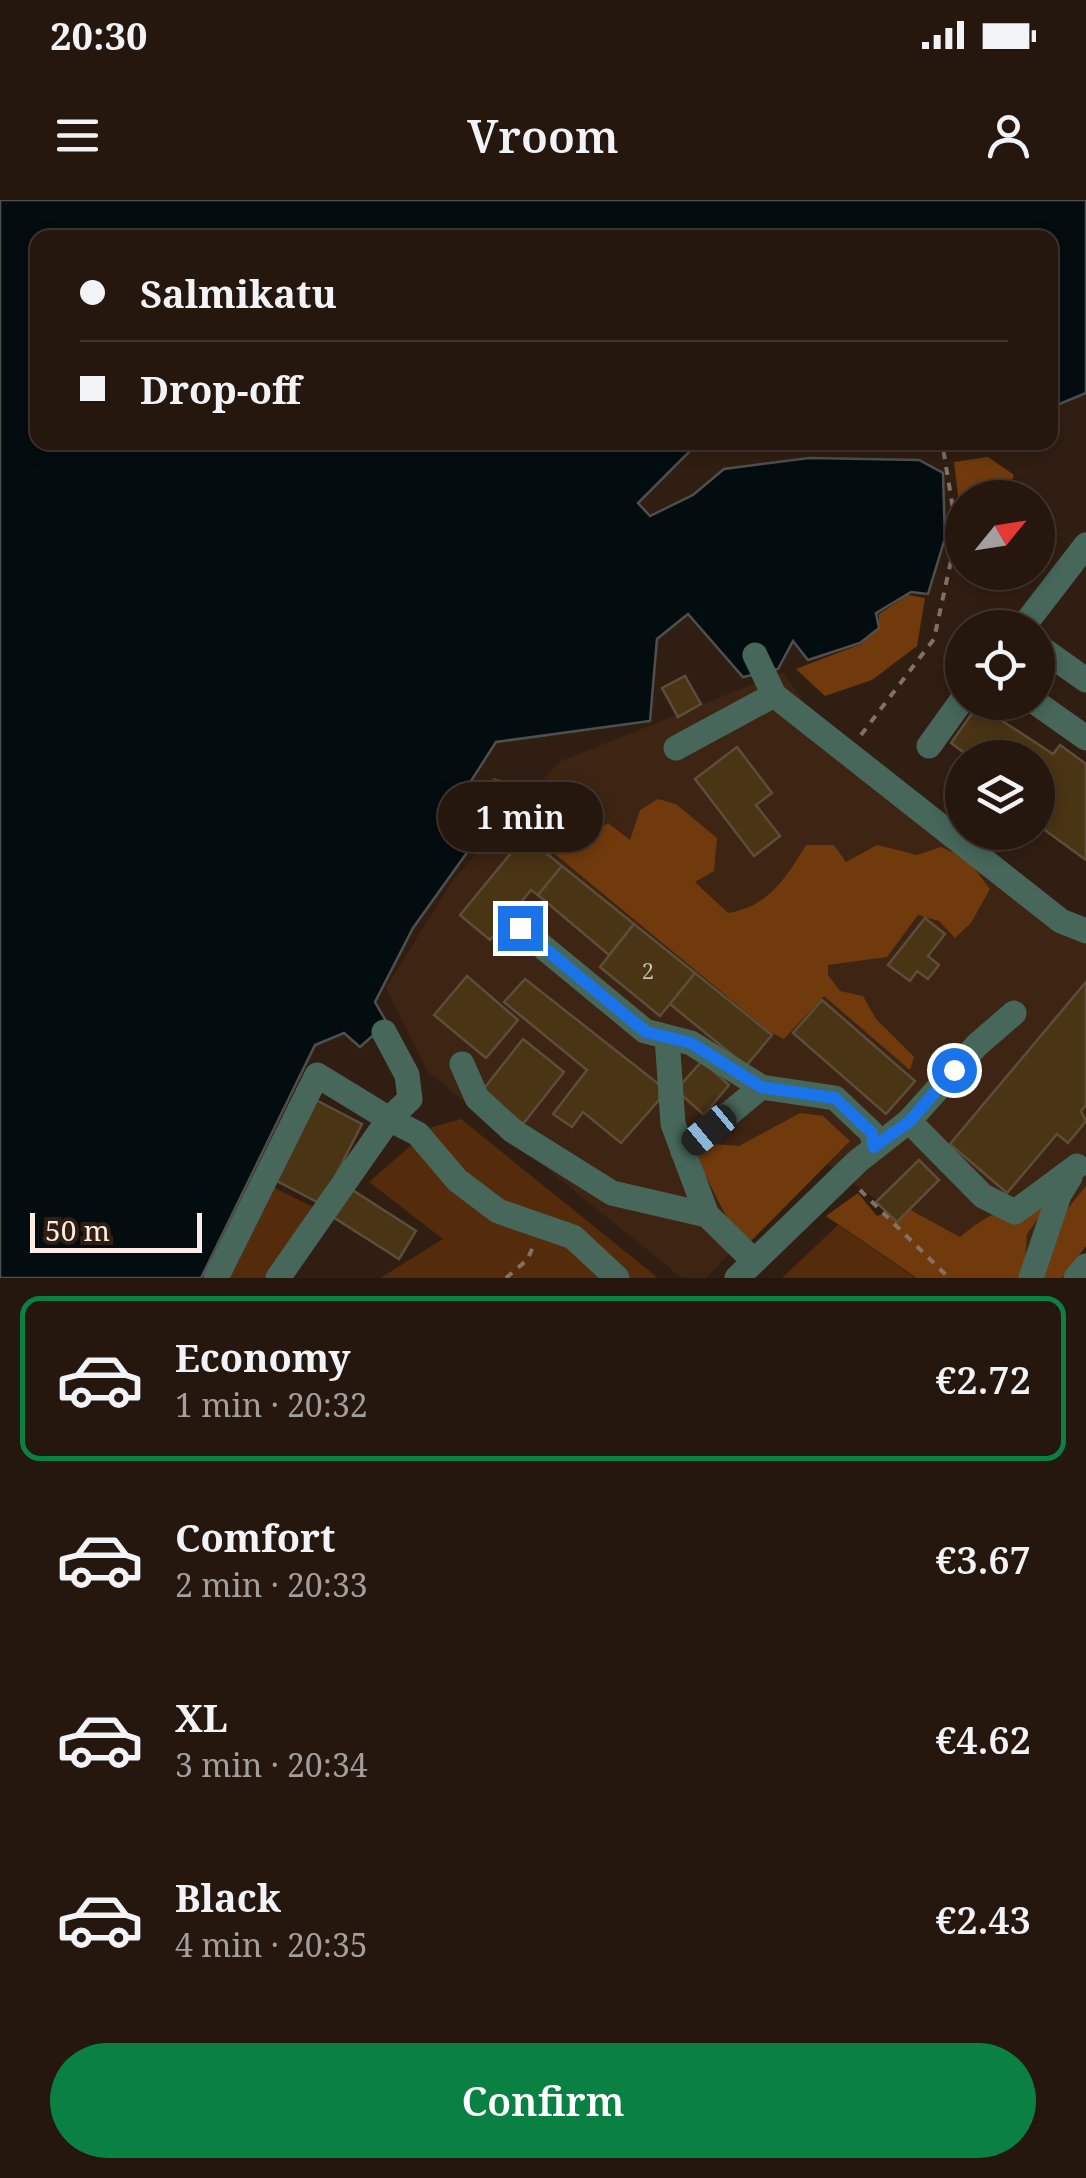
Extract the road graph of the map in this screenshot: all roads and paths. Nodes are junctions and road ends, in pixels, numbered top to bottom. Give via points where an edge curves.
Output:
1 (943, 450) edge
2 (1086, 545) edge
3 (1039, 610) edge
4 (754, 655) dead end
5 (1055, 658) edge
6 (1086, 680) edge
7 (774, 695) junction
8 (1055, 716) edge
9 (948, 720) edge
10 (1086, 738) edge
11 (929, 746) dead end
12 (676, 748) dead end
13 (849, 751) junction
14 (520, 928) dead end
15 (1086, 931) edge
16 (1014, 1013) dead end
17 (384, 1032) dead end
18 (667, 1037) junction
19 (462, 1064) dead end
20 (761, 1087) junction
21 (390, 1119) junction
22 (910, 1121) junction
23 (874, 1147) junction
24 (683, 1152) junction
25 (1082, 1159) edge
26 (860, 1189) dead end
27 (707, 1216) junction
28 (544, 1224) junction
29 (1086, 1266) edge
30 (745, 1270) edge
31 (216, 1278) edge
32 (278, 1278) edge
33 (506, 1278) edge
34 (618, 1278) edge
35 (949, 1278) edge
36 (1031, 1278) edge
37 (1076, 1278) edge

1 - 13 path via 957,532 934,639
2 - 3 street
4 - 7 street
5 - 6 street
7 - 12 street
7 - 13 street
8 - 10 street
9 - 11 street
13 - 15 street via 1061,921
14 - 18 street via 646,1032
16 - 22 street
17 - 21 street via 407,1075 410,1099
18 - 20 street via 691,1043
18 - 24 street via 672,1124
19 - 27 street via 477,1098 514,1131 612,1193
20 - 23 street via 835,1098 872,1133
20 - 24 street
21 - 28 street via 418,1134 457,1180 498,1211
21 - 31 street via 317,1075
21 - 32 street
22 - 23 street
22 - 25 street via 982,1196 1015,1212
23 - 30 street
24 - 27 street
25 - 36 street via 1059,1195
26 - 35 path
27 - 30 street
28 - 33 path via 527,1260
28 - 34 street via 573,1237
29 - 37 street

